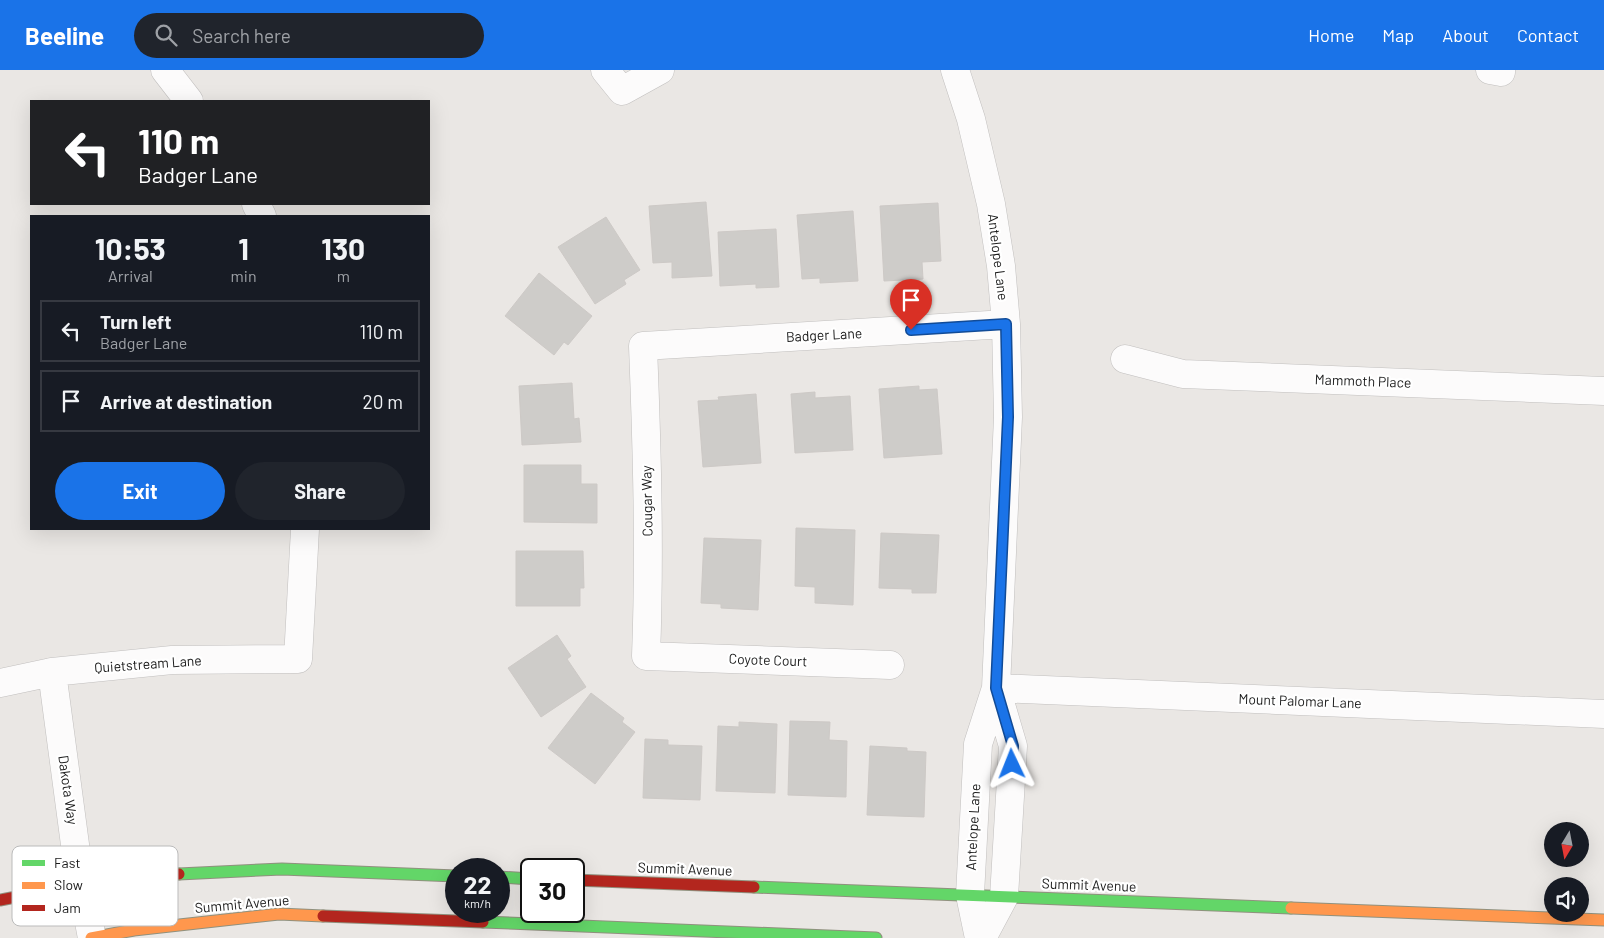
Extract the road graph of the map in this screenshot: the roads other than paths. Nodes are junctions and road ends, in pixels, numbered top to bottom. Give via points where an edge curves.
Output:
1 (165, 70) edge
2 (605, 70) edge
3 (660, 70) edge
4 (955, 70) edge
5 (188, 100) edge
6 (1006, 324) junction
7 (643, 346) joint
8 (1125, 359) dead end
9 (1604, 391) edge
10 (305, 530) edge
11 (646, 656) joint
12 (890, 665) dead end
13 (52, 672) junction
14 (0, 683) edge
15 (996, 688) junction
16 (1604, 714) edge
17 (77, 846) edge
18 (178, 874) edge
19 (445, 876) edge
20 (585, 880) edge
21 (970, 895) junction
22 (1004, 897) junction
23 (1604, 920) edge
24 (178, 925) edge
25 (170, 926) edge
26 (92, 938) edge
27 (876, 938) edge
28 (980, 938) edge

1 - 5 street
2 - 3 street via 622,91
4 - 6 street, Antelope Lane via 971,119 991,204
6 - 7 street, Badger Lane
6 - 15 street, Antelope Lane via 1008,417
7 - 11 street, Cougar Way via 647,444
8 - 9 street, Mammoth Place via 1183,374
10 - 13 street, Quietstream Lane via 298,659 172,660
11 - 12 street, Coyote Court
13 - 14 street, Quietstream Lane
13 - 17 street, Dakota Way
15 - 16 street, Mount Palomar Lane
15 - 21 street, Antelope Lane via 978,744
15 - 22 street, Antelope Lane via 1013,746
18 - 19 street via 282,869
20 - 21 street, Summit Avenue
21 - 22 street, Summit Avenue
21 - 28 street, Antelope Lane
22 - 23 street, Summit Avenue
22 - 28 street, Antelope Lane
24 - 27 street, Summit Avenue via 279,914
25 - 26 street, Summit Avenue

